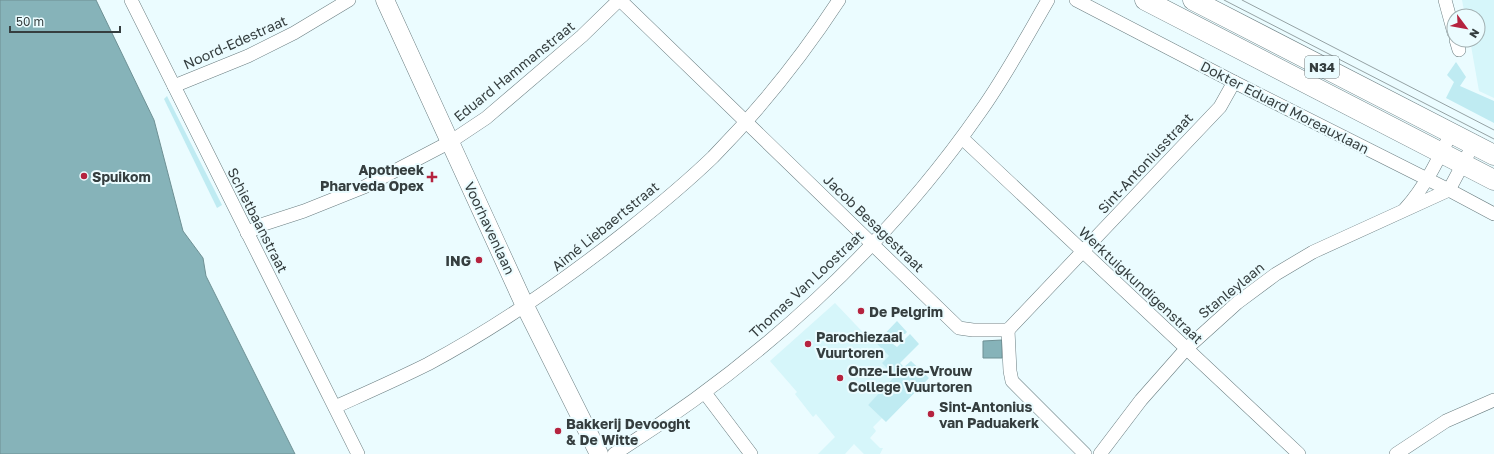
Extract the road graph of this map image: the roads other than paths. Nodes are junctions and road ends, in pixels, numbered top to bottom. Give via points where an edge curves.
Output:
1 (131, 0) edge
2 (349, 0) edge
3 (385, 0) edge
4 (620, 0) edge
5 (839, 0) edge
6 (1048, 0) edge
7 (1076, 0) edge
8 (1145, 0) edge
9 (1193, 0) edge
10 (1234, 82) junction
11 (174, 86) junction
12 (746, 121) junction
13 (1451, 134) junction
14 (962, 138) junction
15 (450, 142) junction
16 (1473, 145) junction
17 (1441, 153) junction
18 (1494, 155) edge
19 (1463, 164) junction
20 (1427, 179) junction
21 (1494, 180) edge
22 (1449, 190) junction
23 (1401, 213) junction
24 (1494, 214) edge
25 (247, 233) junction
26 (873, 243) junction
27 (1083, 252) junction
28 (525, 306) junction
29 (1008, 330) junction
30 (1186, 349) junction
31 (705, 393) junction
32 (1494, 400) edge
33 (335, 407) junction
34 (358, 454) edge
35 (600, 454) edge
36 (614, 454) edge
37 (751, 454) edge
38 (1085, 454) edge
39 (1100, 454) edge
40 (1299, 454) edge
41 (1396, 454) edge

1 - 11 street, Schietbaanstraat
2 - 11 street, Noord-Edestraat via 294,33 248,56
3 - 15 street, Voorhavenlaan
4 - 12 street, Jacob Besagestraat
4 - 15 street, Eduard Hammanstraat via 509,99
5 - 12 street, Aimé Liebaertstraat via 785,74
6 - 14 street, Thomas Van Loostraat via 1002,80
7 - 10 street, Dokter Eduard Moreauxlaan
8 - 17 main road, N34
9 - 13 main road, N34
10 - 20 street, Dokter Eduard Moreauxlaan
10 - 27 street, Sint-Antoniusstraat via 1220,107
11 - 25 street, Schietbaanstraat
12 - 26 street, Jacob Besagestraat
12 - 28 street, Aimé Liebaertstraat via 712,157 654,209 598,254
13 - 16 main road, N34
13 - 17 street, Stanleylaan
14 - 26 street, Thomas Van Loostraat
14 - 27 street, Werktuigkundigenstraat
15 - 25 street, Eduard Hammanstraat via 364,186 304,211 264,224
15 - 28 street, Voorhavenlaan
16 - 18 main road, N34
16 - 19 street
17 - 19 main road, N34
17 - 20 street, Stanleylaan
19 - 21 main road, N34
19 - 22 street
20 - 22 street, Dokter Eduard Moreauxlaan
20 - 23 street, Stanleylaan
22 - 23 street, Stanleylaan
22 - 24 street, Dokter Eduard Moreauxlaan
23 - 30 street, Stanleylaan via 1313,252 1276,274 1237,303
25 - 33 street, Schietbaanstraat
26 - 29 street, Jacob Besagestraat via 960,328
26 - 31 street, Thomas Van Loostraat via 802,314
27 - 29 street, Sint-Antoniusstraat
27 - 30 street, Werktuigkundigenstraat
28 - 33 street, Aimé Liebaertstraat via 427,364
28 - 35 street, Voorhavenlaan
29 - 38 street via 1012,381
30 - 39 street, Stanleylaan via 1141,400
30 - 40 street, Werktuigkundigenstraat
31 - 36 street, Thomas Van Loostraat
31 - 37 street
32 - 41 street via 1446,421
33 - 34 street, Schietbaanstraat

